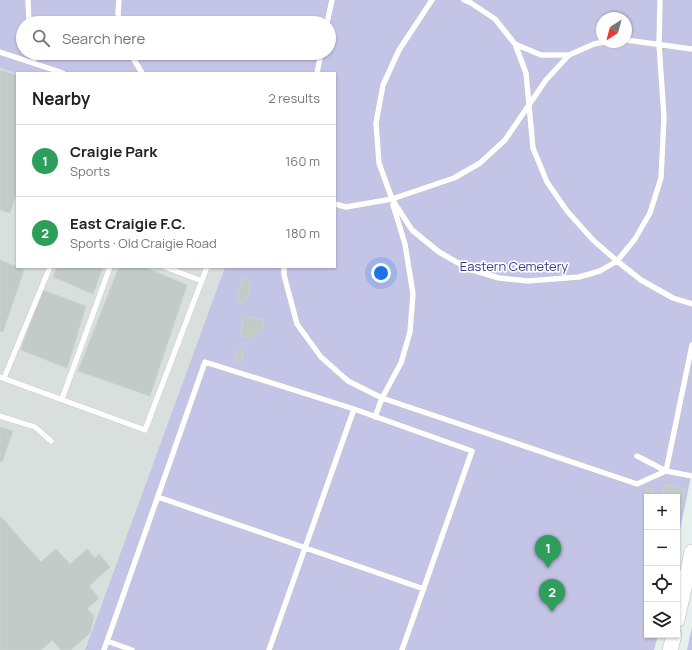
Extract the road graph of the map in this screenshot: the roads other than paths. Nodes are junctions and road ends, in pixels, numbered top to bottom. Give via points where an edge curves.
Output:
1 (28, 0) edge
2 (119, 0) edge
3 (332, 0) edge
4 (432, 0) edge
5 (464, 0) edge
6 (660, 0) edge
7 (29, 16) edge
8 (118, 16) edge
9 (329, 16) edge
10 (632, 41) edge
11 (515, 44) junction
12 (596, 44) edge
13 (659, 44) junction
14 (692, 49) edge
15 (0, 52) edge
16 (569, 55) junction
17 (16, 57) edge
18 (25, 60) edge
19 (34, 60) edge
20 (134, 60) edge
21 (320, 60) edge
22 (34, 63) junction
23 (60, 72) edge
24 (141, 72) edge
25 (317, 72) edge
26 (529, 105) junction
27 (392, 199) junction
28 (336, 204) edge
29 (617, 261) junction
30 (50, 268) edge
31 (110, 268) edge
32 (168, 268) edge
33 (207, 268) edge
34 (284, 268) edge
35 (202, 281) junction
36 (692, 304) edge
37 (692, 345) edge
38 (2, 377) edge
39 (382, 398) junction
40 (62, 399) junction
41 (354, 409) junction
42 (0, 416) edge
43 (375, 417) junction
44 (51, 441) dead end
45 (637, 456) dead end
46 (666, 471) junction
47 (692, 476) edge
48 (158, 497) junction
49 (306, 548) junction
50 (692, 552) edge
51 (424, 589) junction
52 (680, 606) edge
53 (673, 638) edge
54 (107, 641) junction
55 (104, 650) edge
56 (132, 650) edge
57 (269, 650) edge
58 (402, 650) edge
59 (670, 650) edge

1 - 7 lane
2 - 8 lane
3 - 9 lane
4 - 27 lane via 400,50 383,85 376,123 379,162
5 - 11 lane via 495,19
6 - 13 lane
10 - 13 lane
11 - 16 lane via 541,55
11 - 26 lane via 526,73
12 - 16 lane
13 - 14 lane
13 - 29 lane via 664,117 661,178 650,213 635,239
15 - 17 lane
16 - 26 lane via 546,80
18 - 22 lane
19 - 22 lane
20 - 24 lane
21 - 25 lane
22 - 23 lane
26 - 27 lane via 504,140 480,163 454,178
26 - 29 lane via 533,148 547,182 572,217
27 - 28 lane via 346,207
27 - 29 lane via 412,230 439,252 469,269 499,278 528,281 579,277 600,271
27 - 39 lane via 405,244 413,294 410,332 401,363
29 - 36 lane via 641,280 673,298
30 - 38 lane
31 - 40 lane
32 - 35 lane
33 - 35 lane
34 - 39 lane via 297,324 321,358 348,381
35 - 40 lane via 145,430
37 - 46 lane
38 - 40 lane
39 - 43 lane
39 - 46 lane via 637,484
41 - 43 lane
41 - 48 lane via 205,362
41 - 49 lane
42 - 44 lane via 35,428
43 - 51 lane via 472,451
45 - 46 lane
46 - 47 lane
48 - 49 lane
48 - 54 lane
49 - 51 lane
49 - 57 lane
50 - 52 street
51 - 58 lane
53 - 59 street
54 - 55 lane
54 - 56 lane

